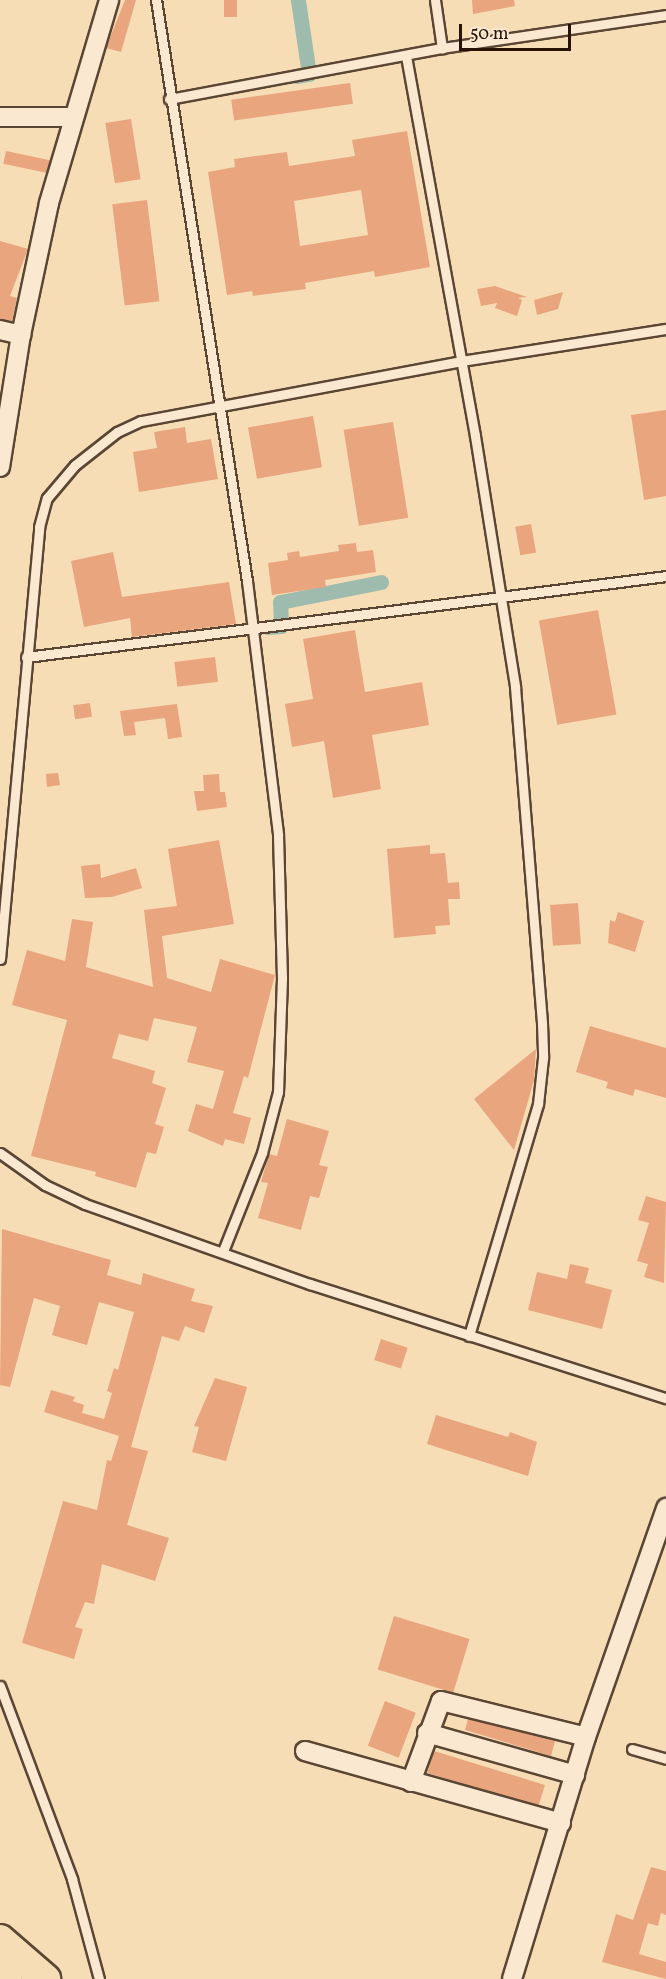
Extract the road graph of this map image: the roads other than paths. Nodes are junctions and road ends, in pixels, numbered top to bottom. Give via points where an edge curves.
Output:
1 (109, 0) edge
2 (156, 0) edge
3 (435, 0) edge
4 (666, 15) edge
5 (442, 48) junction
6 (406, 56) junction
7 (169, 99) junction
8 (0, 117) edge
9 (72, 117) junction
10 (666, 329) edge
11 (0, 330) edge
12 (21, 335) junction
13 (461, 361) junction
14 (220, 406) junction
15 (0, 467) edge
16 (666, 576) edge
17 (499, 596) junction
18 (252, 630) junction
19 (26, 657) junction
20 (0, 959) edge
21 (0, 1153) edge
22 (223, 1251) junction
23 (469, 1336) junction
24 (666, 1398) edge
25 (666, 1508) edge
26 (0, 1686) edge
27 (427, 1733) junction
28 (586, 1737) junction
29 (632, 1749) dead end
30 (305, 1751) dead end
31 (666, 1759) edge
32 (575, 1775) junction
33 (411, 1782) junction
34 (561, 1824) junction
35 (0, 1940) edge
36 (9, 1973) edge
37 (45, 1979) edge
38 (99, 1979) edge
39 (512, 1979) edge

1 - 9 street
2 - 7 lane
3 - 5 lane
4 - 5 lane
5 - 6 lane
6 - 7 lane
6 - 13 lane
7 - 14 lane
8 - 9 street
9 - 12 street
10 - 13 lane
11 - 12 street
12 - 15 street
13 - 14 lane
13 - 17 lane
14 - 18 lane
14 - 19 lane via 141,421 95,448 59,482 47,498 39,527
16 - 17 lane
17 - 18 lane
17 - 23 lane via 520,737 543,1058 538,1104
18 - 19 lane
18 - 22 lane via 278,835 282,978 278,1092 262,1153
19 - 20 lane
21 - 22 lane via 45,1185 86,1204
22 - 23 lane
23 - 24 lane
25 - 28 street
26 - 38 lane via 72,1879
27 - 28 street via 438,1704 446,1700
27 - 32 street
27 - 33 street
28 - 32 street
29 - 31 lane
30 - 33 street
32 - 34 street
33 - 34 street
34 - 39 street
35 - 36 highway
36 - 37 highway

